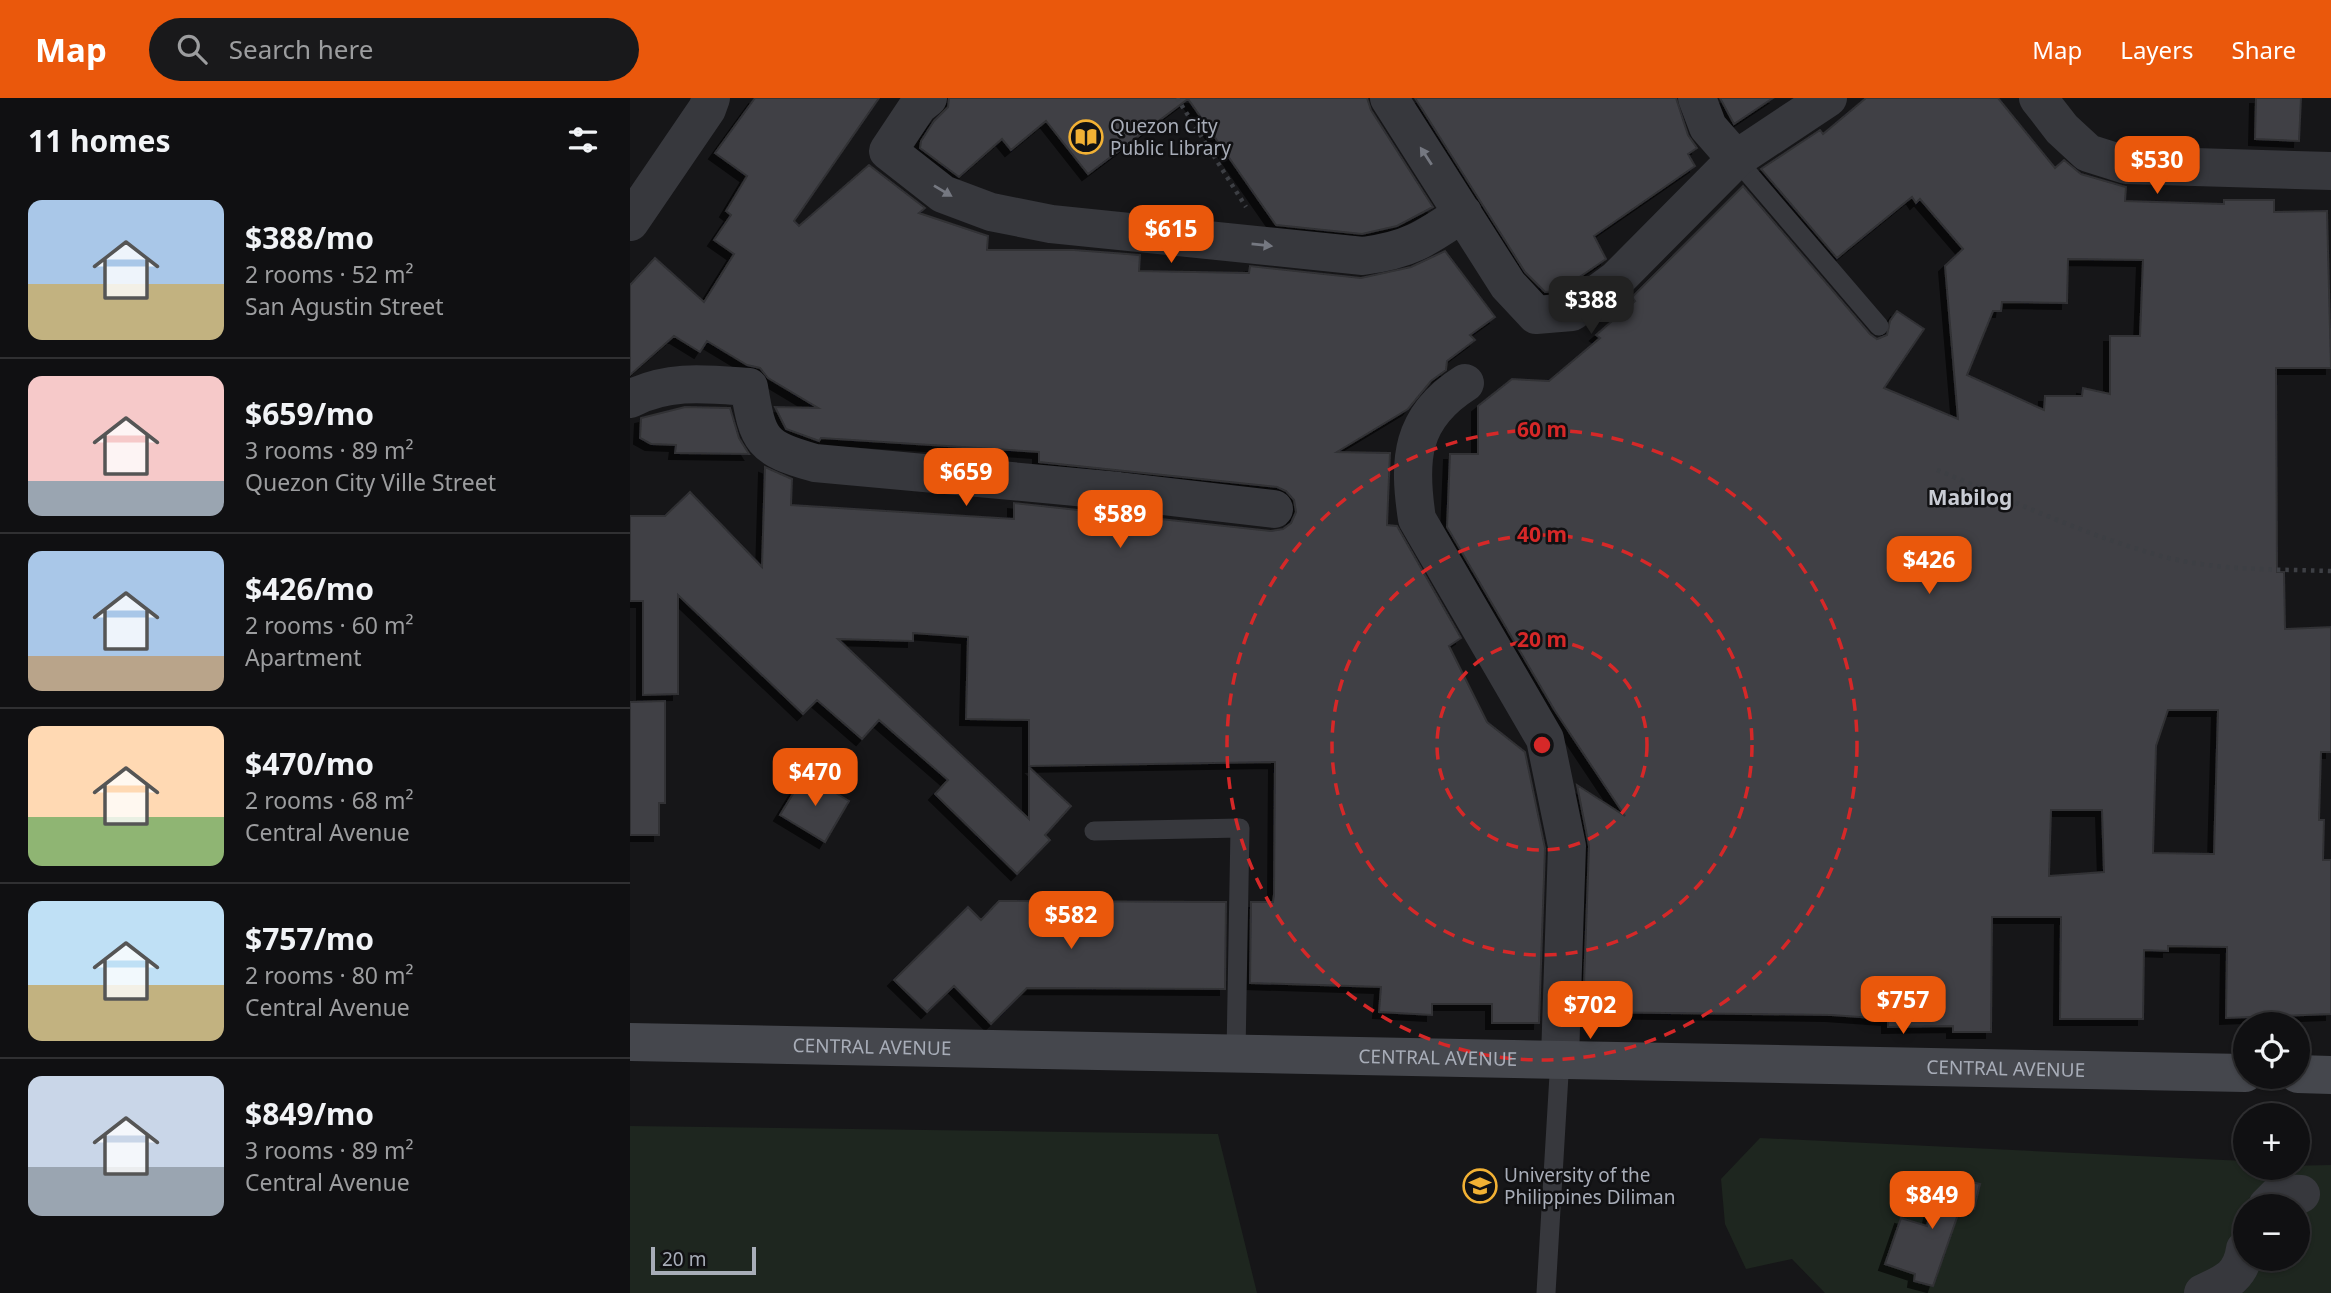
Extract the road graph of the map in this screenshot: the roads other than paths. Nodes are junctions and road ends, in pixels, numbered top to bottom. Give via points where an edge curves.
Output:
1 (711, 98) edge
2 (928, 98) edge
3 (1389, 98) edge
4 (1698, 98) edge
5 (1828, 98) edge
6 (2038, 98) edge
7 (1736, 159) junction
8 (2331, 171) edge
9 (1463, 213) junction
10 (630, 222) edge
11 (1879, 326) dead end
12 (1465, 383) dead end
13 (630, 399) edge
14 (1274, 509) dead end
15 (1094, 831) dead end
16 (630, 1042) edge
17 (1236, 1053) junction
18 (1560, 1058) junction
19 (2233, 1073) edge
20 (2310, 1074) edge
21 (2331, 1075) edge
22 (2237, 1271) edge
23 (1546, 1293) edge
24 (2203, 1293) edge

1 - 10 street
2 -> 9 street via 888,150 943,194 991,212 1051,224 1363,256 1399,251
9 -> 3 street
4 - 7 street via 1708,127
5 - 7 street
6 - 8 street via 2088,153 2126,165
7 - 9 street via 1617,279 1572,313 1536,315 1508,285
7 - 11 lane
12 - 18 street via 1444,398 1415,440 1413,493 1417,519 1545,739 1567,846
13 - 14 street via 649,389 683,383 749,387 756,430 781,453 815,463
15 - 17 lane via 1240,828
16 - 17 main road, CENTRAL AVENUE
17 - 18 main road, CENTRAL AVENUE
18 - 19 main road, CENTRAL AVENUE
18 - 23 lane
20 - 21 main road
22 - 24 street

